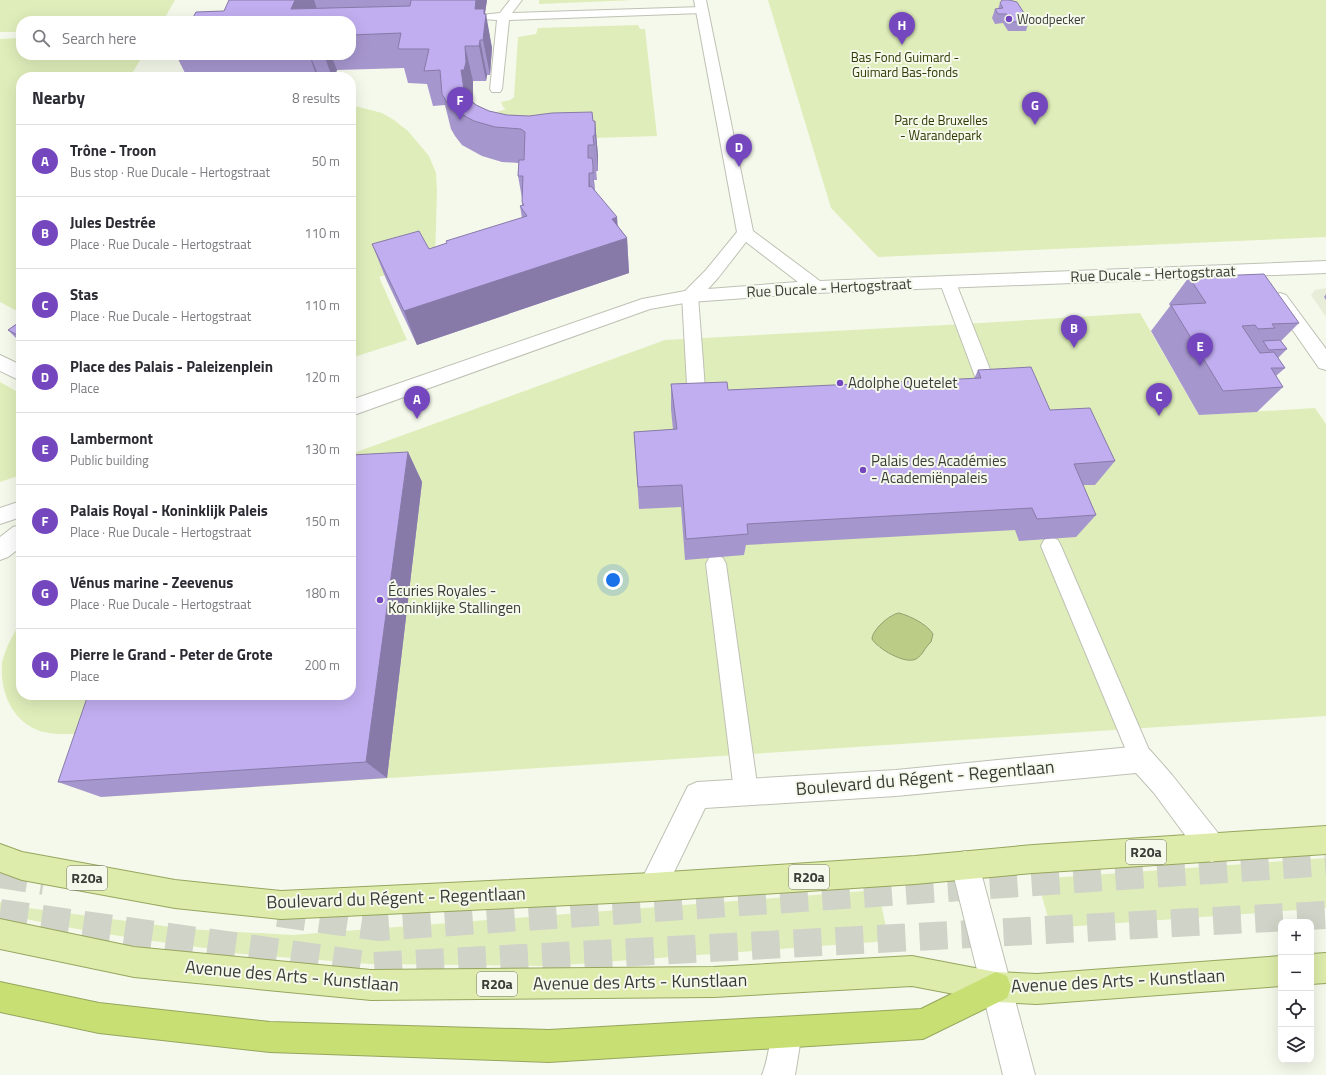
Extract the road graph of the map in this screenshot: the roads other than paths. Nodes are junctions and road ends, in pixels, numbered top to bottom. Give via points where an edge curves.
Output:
1 (516, 0) edge
2 (701, 5) edge
3 (485, 17) edge
4 (503, 17) junction
5 (496, 89) dead end
6 (745, 233) junction
7 (1326, 266) edge
8 (1257, 270) junction
9 (948, 283) junction
10 (816, 287) junction
11 (690, 296) junction
12 (0, 362) edge
13 (1326, 363) edge
14 (16, 371) edge
15 (988, 387) edge
16 (697, 402) edge
17 (356, 406) edge
18 (16, 511) edge
19 (0, 516) edge
20 (16, 538) edge
21 (1051, 546) dead end
22 (0, 550) edge
23 (716, 564) dead end
24 (1141, 759) junction
25 (746, 791) junction
26 (1326, 840) edge
27 (1212, 848) junction
28 (0, 858) edge
29 (965, 865) junction
30 (652, 887) junction
31 (0, 934) edge
32 (1326, 968) edge
33 (1314, 969) edge
34 (1278, 971) edge
35 (996, 987) junction
36 (0, 997) edge
37 (787, 1032) junction
38 (778, 1075) edge
39 (1019, 1075) edge

1 - 4 lane
2 - 4 lane
2 - 6 main road
3 - 4 lane
4 - 5 lane
6 - 10 main road
6 - 11 main road via 712,274
7 - 8 main road, Rue Ducale - Hertogstraat
8 - 9 main road, Rue Ducale - Hertogstraat
8 - 13 main road
9 - 10 main road, Rue Ducale - Hertogstraat
9 - 15 lane
10 - 11 main road, Rue Ducale - Hertogstraat
11 - 16 lane
11 - 17 main road, Rue Ducale - Hertogstraat via 648,303
12 - 14 main road
18 - 19 lane
20 - 22 main road
21 - 24 lane
23 - 25 lane
24 - 25 main road, Boulevard du Régent - Regentlaan via 896,783
24 - 27 main road
25 - 30 main road, Boulevard du Régent - Regentlaan via 697,795
26 - 27 main road, Boulevard du Régent - Regentlaan / R20a
27 - 29 main road, Boulevard du Régent - Regentlaan / R20a
28 - 30 main road, Boulevard du Régent - Regentlaan / R20a via 22,866 175,894 280,905
29 - 30 main road, Boulevard du Régent - Regentlaan / R20a
29 - 35 main road
31 - 35 main road, Avenue des Arts - Kunstlaan / R20a via 134,962 371,986 714,982 912,971
32 - 33 main road
34 - 35 main road, Avenue des Arts - Kunstlaan / R20a via 1037,989
35 - 37 highway via 923,1024
35 - 39 main road
36 - 37 highway via 99,1018 270,1037 549,1046
37 - 38 main road

